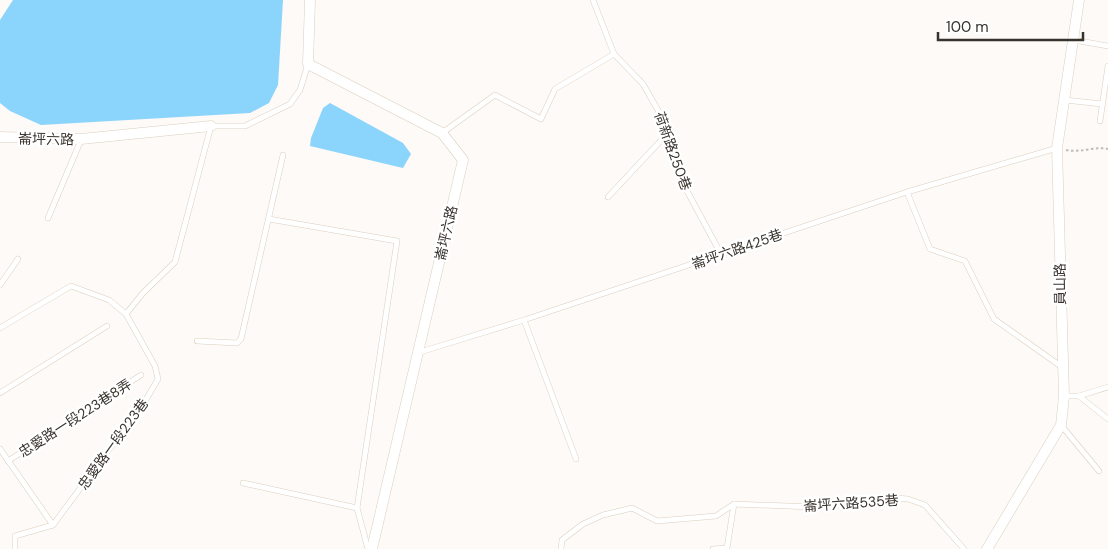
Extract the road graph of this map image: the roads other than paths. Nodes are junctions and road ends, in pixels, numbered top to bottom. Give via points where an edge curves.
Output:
1 (310, 0) edge
2 (593, 0) edge
3 (1079, 0) edge
4 (1074, 40) junction
5 (1108, 46) edge
6 (614, 54) junction
7 (308, 64) junction
8 (1108, 66) edge
9 (1065, 100) junction
10 (1102, 104) junction
11 (1100, 121) dead end
12 (211, 126) junction
13 (442, 134) junction
14 (667, 134) junction
15 (0, 137) edge
16 (81, 139) junction
17 (1057, 148) junction
18 (283, 156) dead end
19 (907, 192) junction
20 (608, 197) dead end
21 (48, 218) dead end
22 (269, 219) junction
23 (721, 254) junction
24 (18, 259) dead end
25 (0, 285) edge
26 (126, 314) junction
27 (524, 320) junction
28 (107, 326) dead end
29 (0, 328) edge
30 (197, 341) dead end
31 (417, 352) junction
32 (1062, 368) junction
33 (141, 375) dead end
34 (1108, 387) edge
35 (0, 393) edge
36 (1064, 396) junction
37 (1079, 396) junction
38 (1108, 419) edge
39 (1060, 425) junction
40 (0, 449) edge
41 (576, 459) dead end
42 (8, 461) junction
43 (1099, 471) dead end
44 (243, 483) dead end
45 (734, 504) junction
46 (357, 508) junction
47 (53, 526) junction
48 (15, 549) edge
49 (368, 549) edge
50 (372, 549) edge
51 (561, 549) edge
52 (713, 549) edge
53 (964, 549) edge
54 (987, 549) edge

1 - 7 street
2 - 6 lane, 荷新路250巷
3 - 4 street, 員山路
4 - 5 lane
4 - 9 street, 員山路
6 - 13 lane via 555,89 541,119 495,95
6 - 14 lane, 荷新路250巷 via 642,84 660,112
7 - 12 lane via 300,90 290,104 245,126
7 - 13 street, 崙坪六路
8 - 10 lane
9 - 10 lane
9 - 17 street, 員山路
10 - 11 lane
12 - 16 street, 崙坪六路
12 - 26 lane via 175,262
13 - 31 street, 崙坪六路 via 463,160
14 - 20 lane
14 - 23 lane, 荷新路250巷 via 687,191
15 - 16 street, 崙坪六路
16 - 21 lane
17 - 19 lane, 崙坪六路425巷
17 - 32 street, 員山路
18 - 22 lane
19 - 23 lane, 崙坪六路425巷
19 - 32 lane via 930,249 965,261 994,319
22 - 30 lane via 241,339 237,343
22 - 46 lane via 397,241
23 - 27 lane, 崙坪六路425巷
24 - 25 lane
26 - 29 lane via 108,300 71,286
26 - 47 lane, 忠愛路一段223巷 via 155,366 158,379
27 - 31 lane, 崙坪六路425巷
27 - 41 lane
28 - 35 lane
31 - 50 street, 崙坪六路
32 - 36 street, 員山路
33 - 42 lane, 忠愛路一段223巷8弄
34 - 37 lane
36 - 37 lane
36 - 39 street, 員山路
37 - 38 lane
39 - 43 lane
39 - 54 street, 員山路
40 - 42 lane
42 - 47 lane
44 - 46 lane
45 - 51 lane via 716,516 658,521 632,508 611,513 583,524 562,540
45 - 52 lane via 727,548
45 - 53 lane, 崙坪六路535巷 via 813,507 908,499 925,505
46 - 49 lane
47 - 48 lane via 15,536

